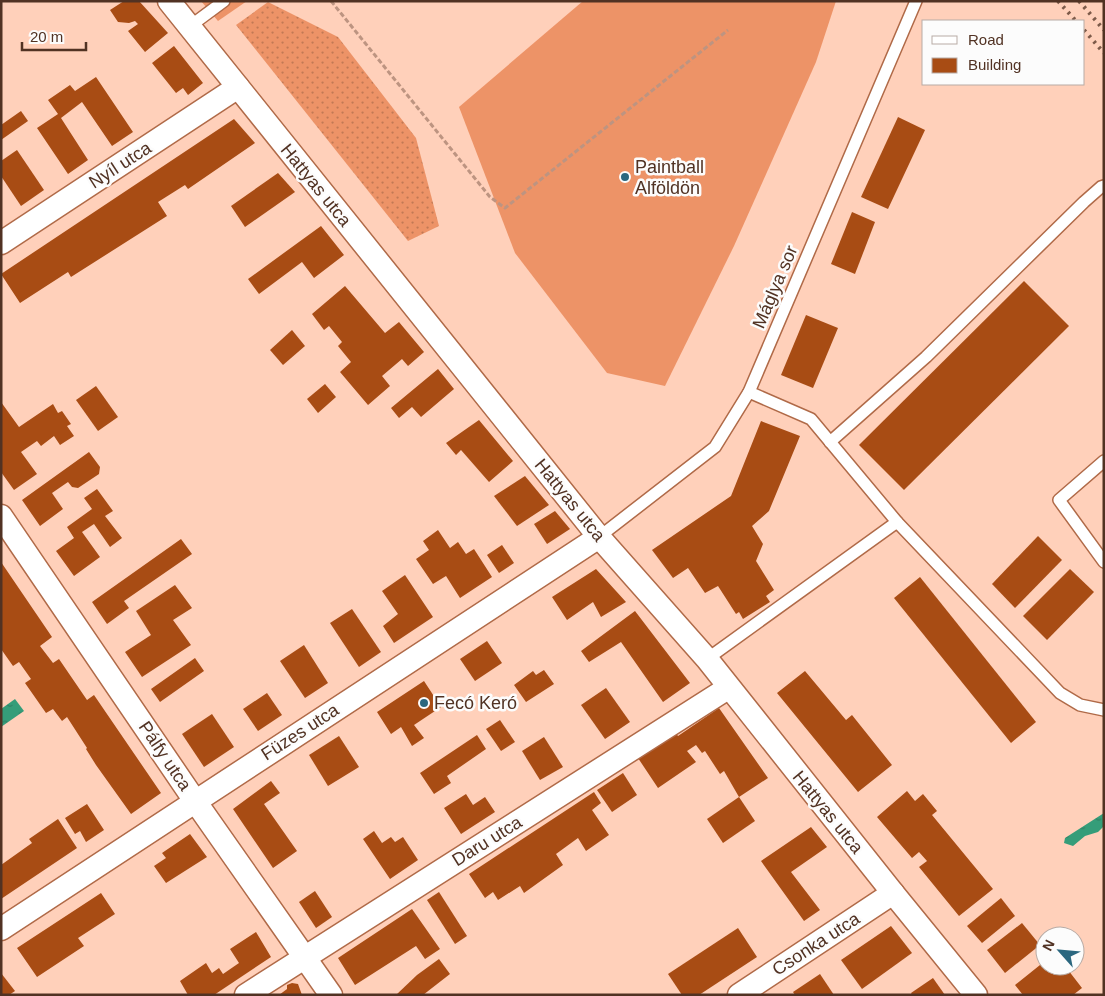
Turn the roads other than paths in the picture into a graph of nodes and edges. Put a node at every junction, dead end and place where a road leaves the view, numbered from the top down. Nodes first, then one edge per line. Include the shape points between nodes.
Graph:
1 (169, 1) edge
2 (224, 1) edge
3 (916, 1) edge
4 (189, 27) junction
5 (238, 87) junction
6 (1104, 186) edge
7 (1, 242) edge
8 (749, 392) junction
9 (830, 442) junction
10 (1102, 466) edge
11 (1, 516) edge
12 (897, 522) junction
13 (599, 537) junction
14 (1104, 562) edge
15 (707, 659) junction
16 (728, 688) junction
17 (1104, 710) edge
18 (195, 801) junction
19 (893, 893) junction
20 (1, 929) edge
21 (305, 956) junction
22 (246, 995) edge
23 (331, 995) edge
24 (739, 995) edge
25 (976, 995) edge

1 - 4 street, Hattyas utca
2 - 4 lane
3 - 8 lane, Máglya sor
4 - 5 street, Hattyas utca
5 - 7 street, Nyíl utca
5 - 13 street, Hattyas utca
6 - 9 lane via 926,357
8 - 9 lane via 811,419
8 - 13 lane, Máglya sor via 715,447
9 - 12 lane
10 - 14 lane via 1059,500
11 - 18 street, Pálfy utca
12 - 15 lane
12 - 17 lane via 1060,693 1080,706
13 - 15 street, Hattyas utca
13 - 18 street, Füzes utca
15 - 16 street, Hattyas utca
16 - 19 street, Hattyas utca
16 - 21 street, Daru utca
18 - 20 street, Füzes utca
18 - 21 street, Pálfy utca
19 - 24 street, Csonka utca
19 - 25 street, Hattyas utca
21 - 22 street, Daru utca
21 - 23 street, Pálfy utca

